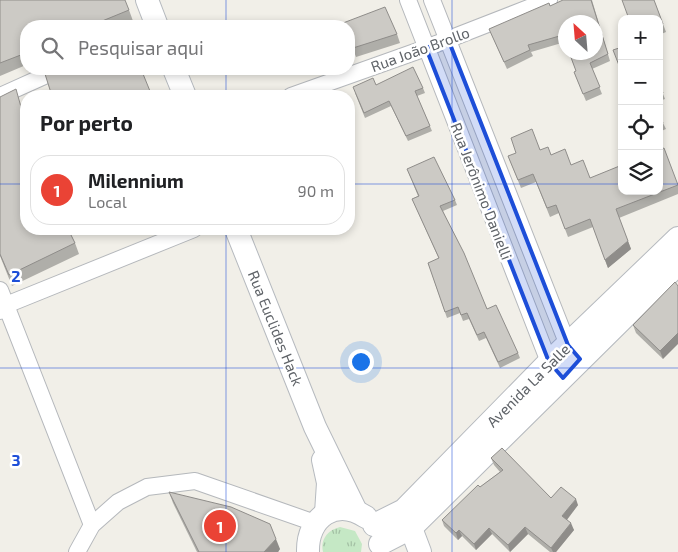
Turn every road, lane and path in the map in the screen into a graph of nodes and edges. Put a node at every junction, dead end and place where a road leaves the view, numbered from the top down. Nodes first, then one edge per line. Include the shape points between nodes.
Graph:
1 (146, 0) edge
2 (408, 0) edge
3 (432, 0) edge
4 (548, 0) edge
5 (154, 20) edge
6 (448, 39) junction
7 (426, 48) junction
8 (355, 73) edge
9 (47, 75) edge
10 (176, 75) edge
11 (350, 75) edge
12 (183, 90) edge
13 (308, 90) edge
14 (0, 96) edge
15 (482, 127) junction
16 (461, 136) junction
17 (520, 224) junction
18 (499, 233) junction
19 (178, 235) edge
20 (238, 235) edge
21 (676, 251) edge
22 (2, 302) edge
23 (574, 352) junction
24 (556, 370) junction
25 (315, 427) junction
26 (356, 511) junction
27 (321, 518) junction
28 (407, 519) junction
29 (92, 525) junction
30 (378, 542) edge
31 (77, 552) edge
32 (308, 552) edge
33 (407, 552) edge
34 (420, 552) edge

1 - 5 main road
2 - 7 street, Rua Jerônimo Danielli
3 - 6 street, Rua Jerônimo Danielli
4 - 6 street, Rua João Brollo
6 - 7 street, Rua João Brollo
6 - 15 street, Rua Jerônimo Danielli
7 - 8 street, Rua João Brollo
7 - 16 street, Rua Jerônimo Danielli
9 - 14 street
10 - 12 main road
11 - 13 street, Rua João Brollo
15 - 16 street
15 - 17 street, Rua Jerônimo Danielli
16 - 18 street, Rua Jerônimo Danielli
17 - 18 street
17 - 23 street, Rua Jerônimo Danielli
18 - 24 street, Rua Jerônimo Danielli
19 - 22 street
20 - 25 main road, Rua Euclides Hack
21 - 23 main road, Avenida La Salle
22 - 29 street
23 - 24 main road, Avenida La Salle
24 - 28 main road, Avenida La Salle
25 - 26 main road, Rua Euclides Hack
25 - 27 main road, Rua Euclides Hack via 328,483
26 - 27 main road via 341,509
26 - 30 main road via 366,517
27 - 29 street via 300,516 195,481 147,487 118,502
27 - 32 main road, Rua Euclides Hack via 308,539
28 - 30 main road, Avenida La Salle
28 - 34 main road
29 - 31 street
30 - 33 main road

